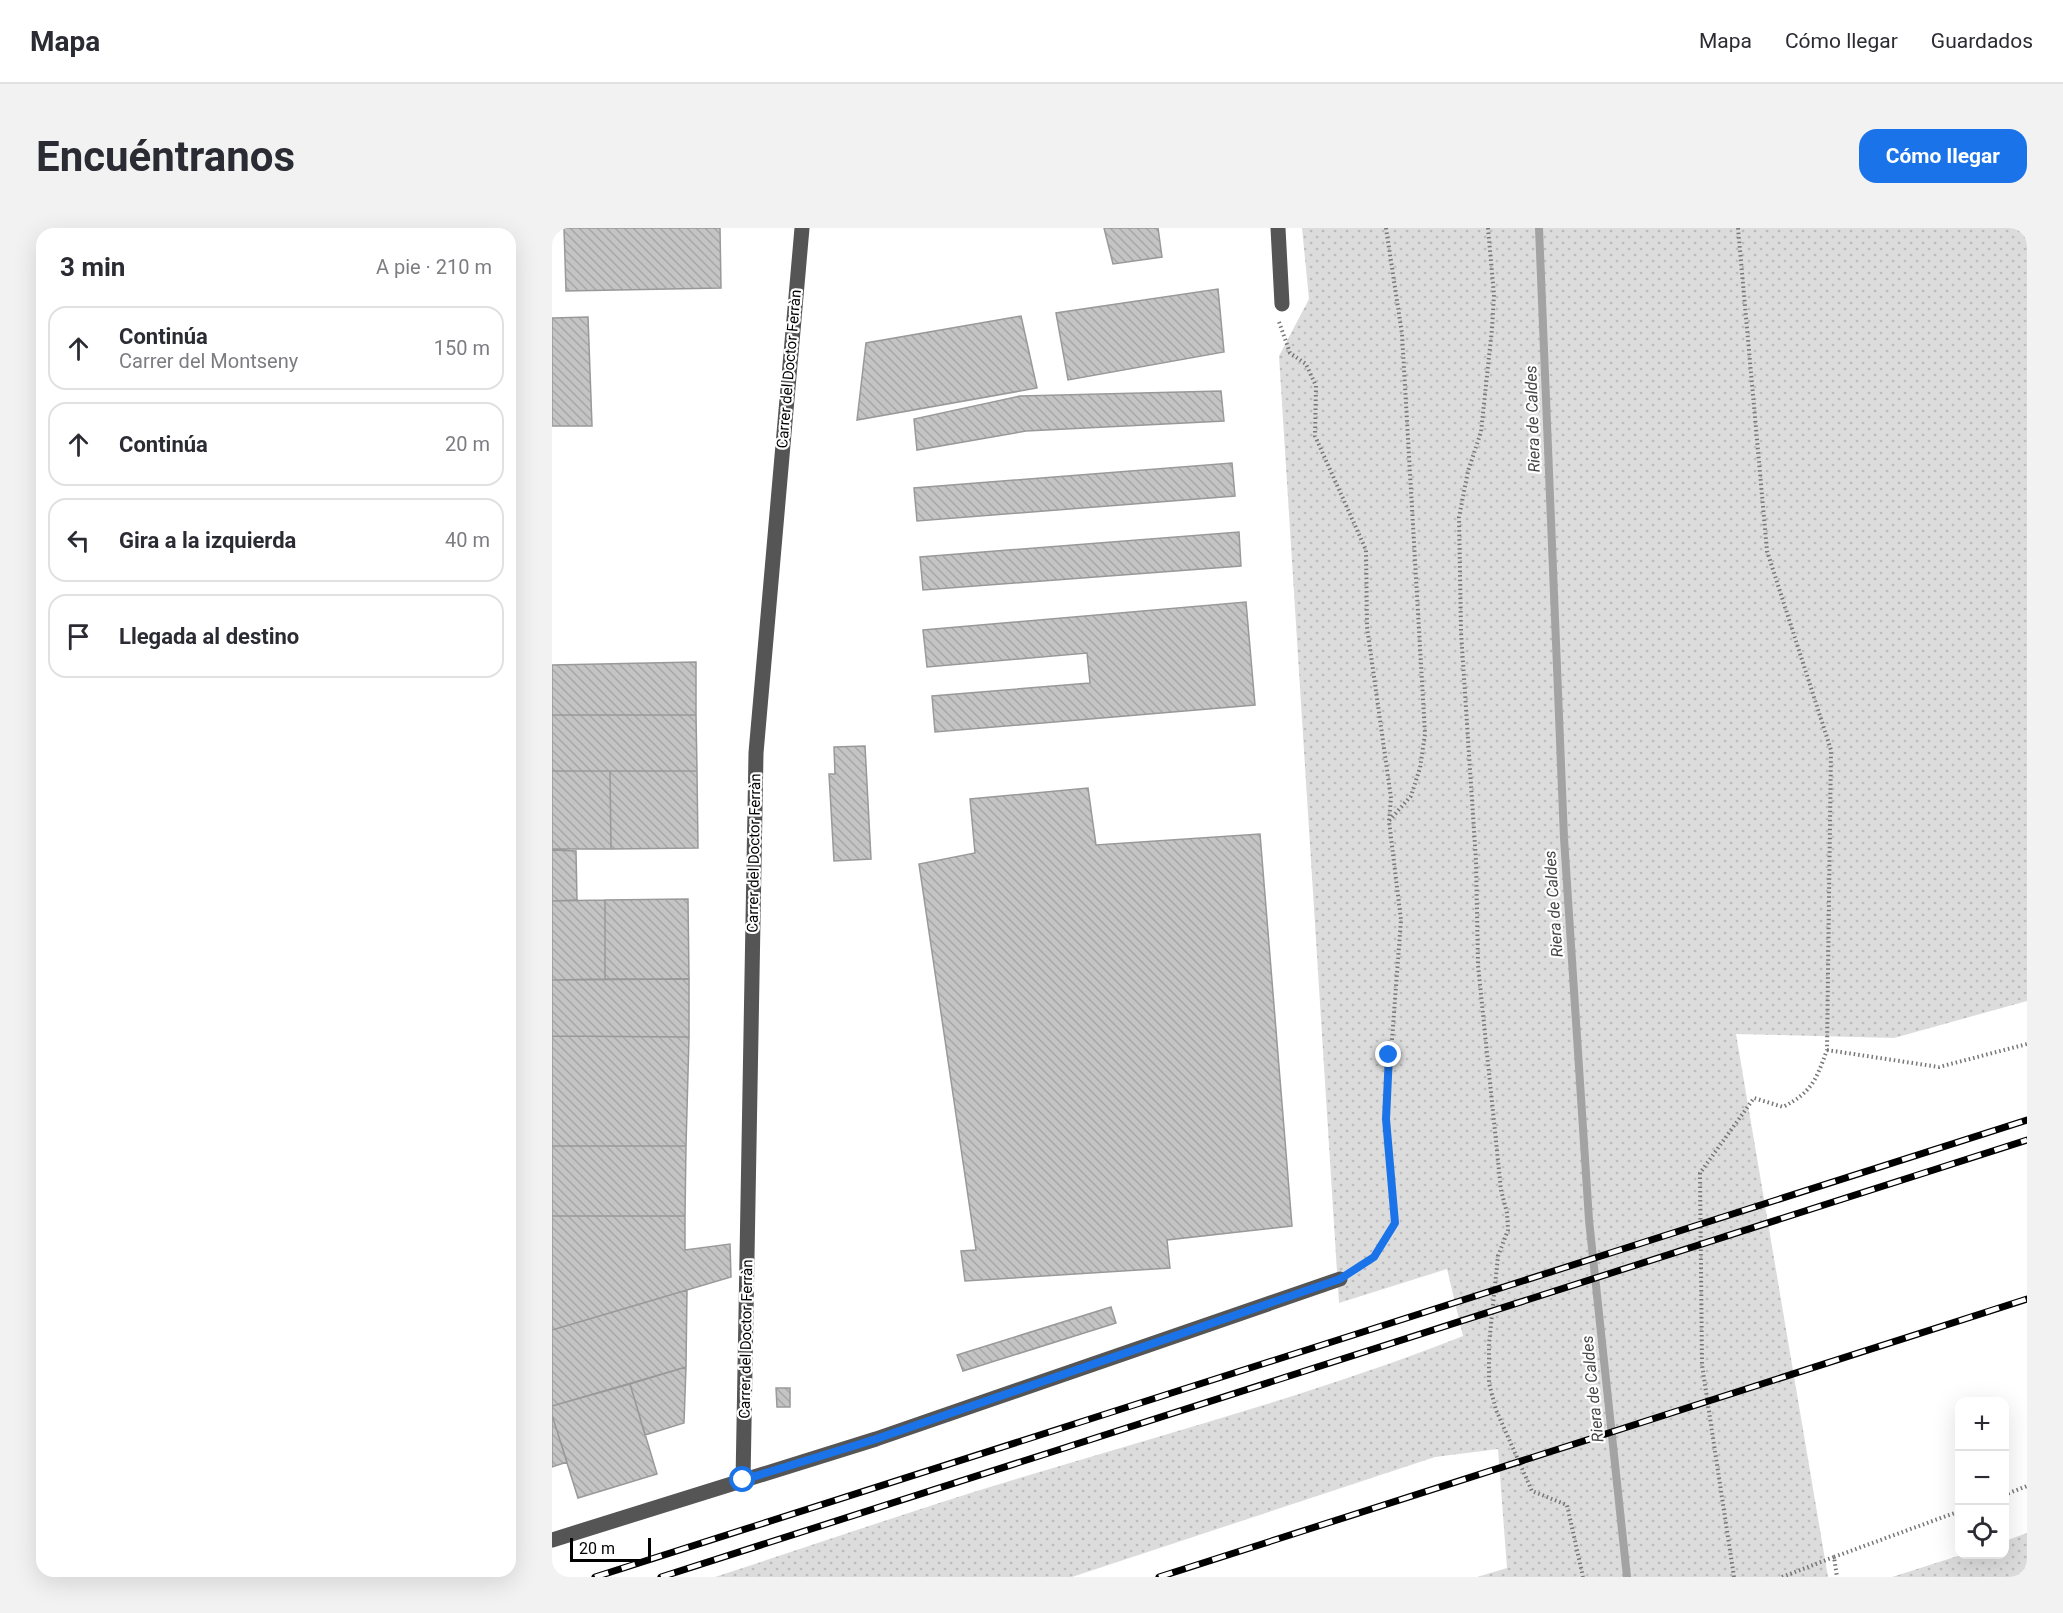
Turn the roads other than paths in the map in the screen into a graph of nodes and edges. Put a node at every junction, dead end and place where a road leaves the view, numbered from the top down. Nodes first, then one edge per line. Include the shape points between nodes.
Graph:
1 (802, 228) edge
2 (1278, 228) edge
3 (1282, 304) road end
4 (1340, 1279) road end
5 (743, 1480) junction
6 (552, 1540) edge

1 - 5 street, Carrer del Doctor Ferràn via 756,753
2 - 3 street
4 - 5 street via 876,1439
5 - 6 street

